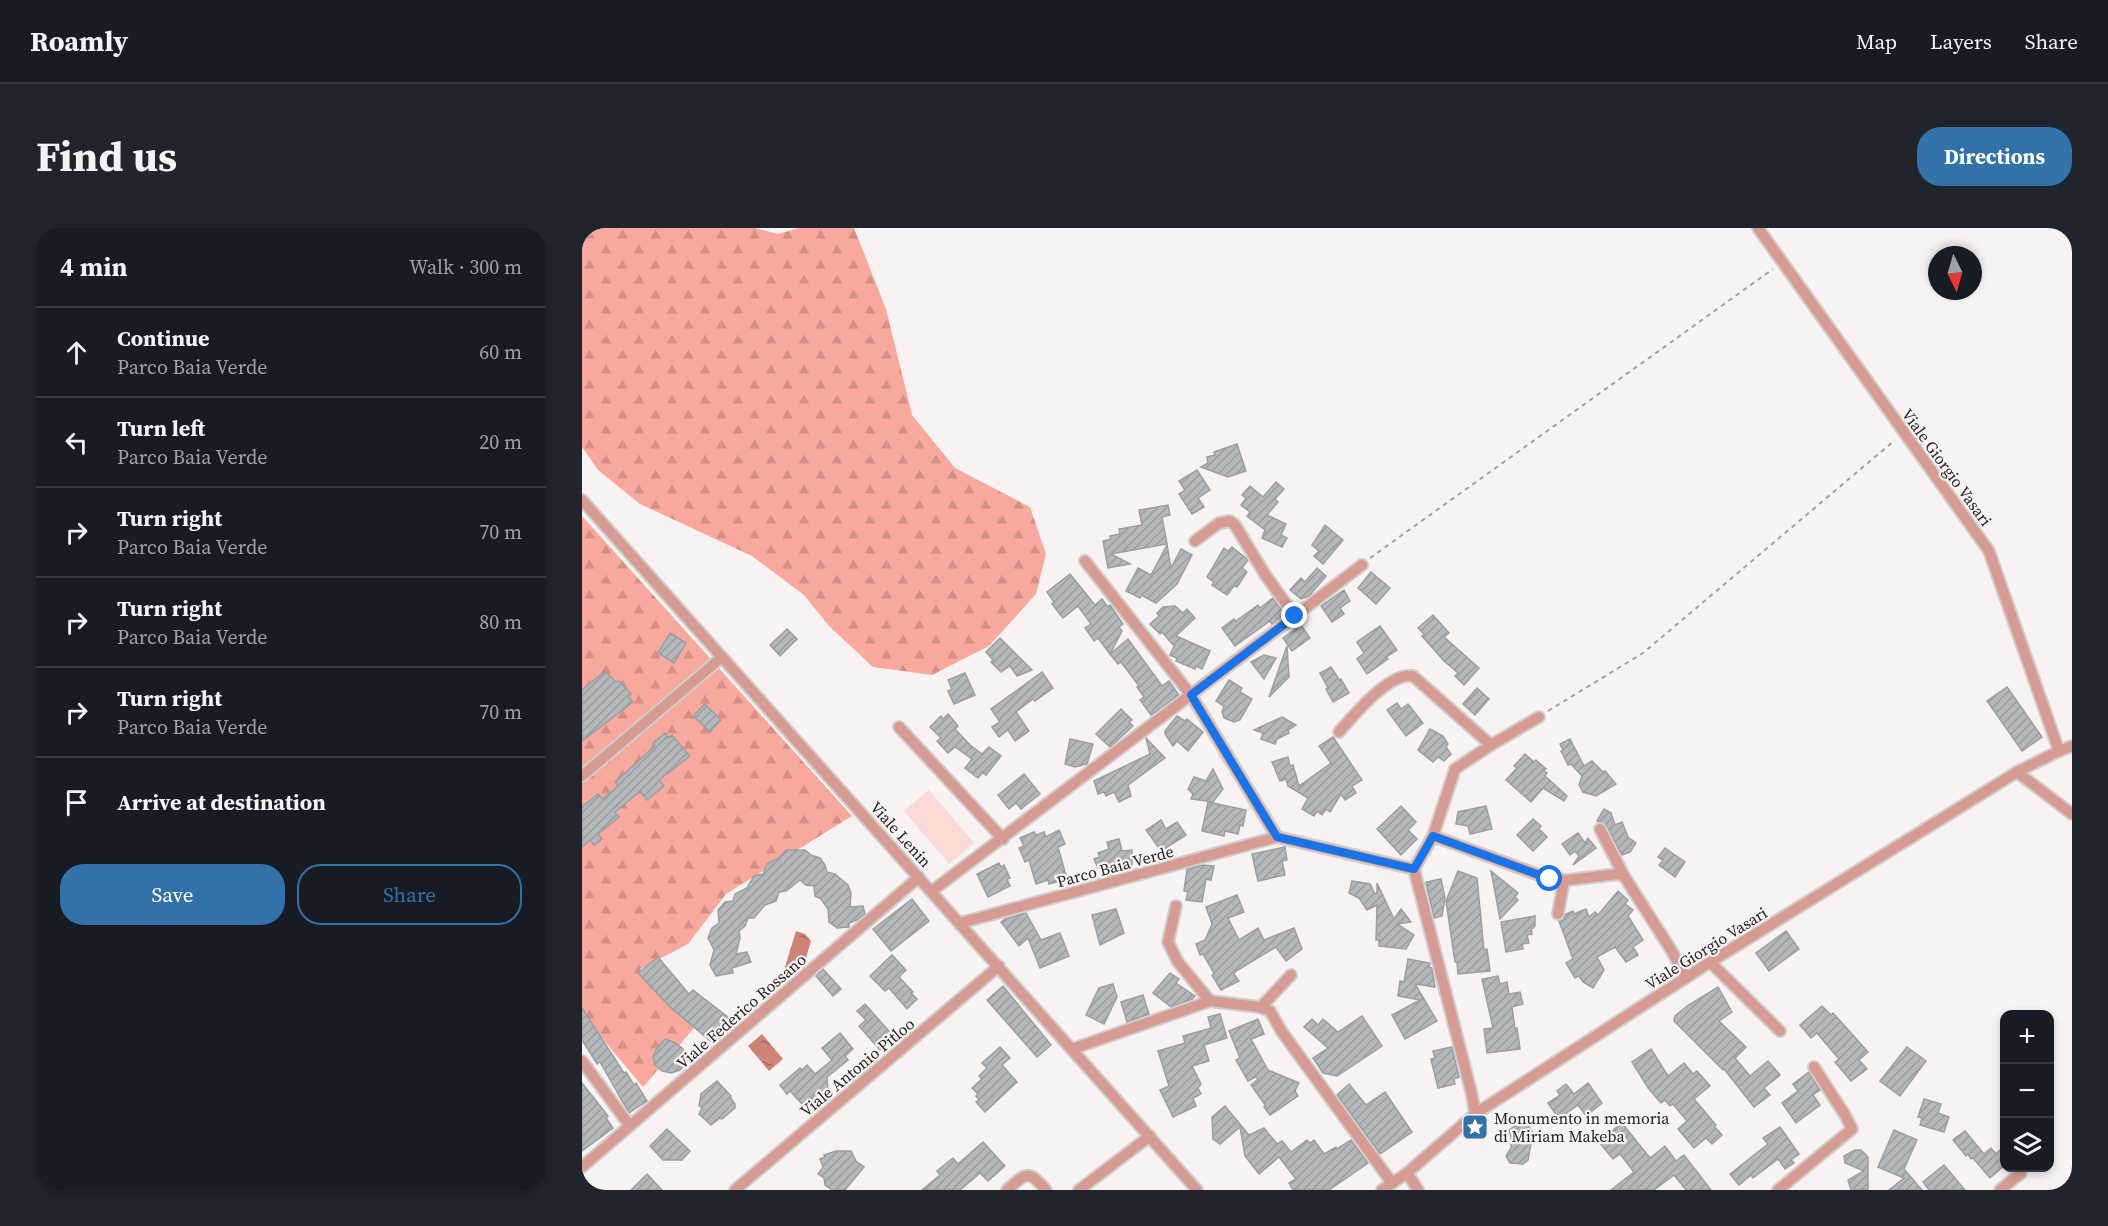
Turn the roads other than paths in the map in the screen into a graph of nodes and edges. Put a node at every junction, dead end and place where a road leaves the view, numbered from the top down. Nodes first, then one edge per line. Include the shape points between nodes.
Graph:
1 (1758, 228) edge
2 (582, 500) edge
3 (1195, 541) dead end
4 (1085, 561) dead end
5 (1362, 565) road end
6 (1295, 616) junction
7 (723, 657) junction
8 (1191, 695) junction
9 (1539, 717) road end
10 (899, 727) dead end
11 (1339, 732) dead end
12 (1491, 745) junction
13 (2072, 746) edge
14 (2059, 750) junction
15 (2017, 772) junction
16 (582, 776) edge
17 (2072, 814) edge
18 (1600, 829) dead end
19 (1433, 836) junction
20 (1277, 837) junction
21 (1004, 839) junction
22 (1414, 869) junction
23 (1624, 876) junction
24 (919, 877) junction
25 (1564, 880) junction
26 (932, 891) junction
27 (1176, 906) dead end
28 (1558, 915) dead end
29 (960, 923) junction
30 (1710, 962) junction
31 (999, 966) junction
32 (1291, 975) dead end
33 (1686, 978) junction
34 (1210, 1001) junction
35 (1261, 1007) junction
36 (1780, 1031) dead end
37 (1072, 1049) junction
38 (582, 1061) edge
39 (1814, 1067) dead end
40 (1475, 1114) junction
41 (630, 1126) junction
42 (1150, 1136) junction
43 (582, 1167) edge
44 (1407, 1173) junction
45 (2021, 1173) dead end
46 (1392, 1183) junction
47 (739, 1189) edge
48 (1007, 1190) edge
49 (1046, 1190) edge
50 (1079, 1190) edge
51 (1197, 1190) edge
52 (1382, 1190) edge
53 (1418, 1190) edge
54 (1778, 1190) edge
55 (2000, 1190) edge

1 - 14 street, Viale Giorgio Vasari via 1989,550
2 - 7 street, Viale Lenin
3 - 6 street via 1216,525 1230,521
4 - 8 street
5 - 6 street
6 - 8 street
7 - 16 street
7 - 24 street, Viale Lenin
8 - 20 street
8 - 21 street
9 - 12 street
10 - 21 street
11 - 12 street via 1364,704 1406,674
12 - 19 street via 1455,769
13 - 14 street, Viale Giorgio Vasari
14 - 15 street, Viale Giorgio Vasari
15 - 17 street
15 - 30 street, Viale Giorgio Vasari
18 - 23 street
19 - 22 street
19 - 25 street via 1550,879
20 - 22 street, Parco Baia Verde
20 - 29 street, Parco Baia Verde
21 - 26 street
22 - 40 street
23 - 25 street
23 - 33 street
24 - 26 street, Viale Lenin
24 - 41 street, Viale Federico Rossano
25 - 28 street
26 - 29 street, Viale Lenin
27 - 34 street via 1168,942 1178,962
29 - 31 street, Viale Lenin
30 - 33 street, Viale Giorgio Vasari
30 - 36 street
31 - 37 street, Viale Lenin
31 - 47 street, Viale Antonio Pitloo
32 - 35 street
33 - 40 street, Viale Giorgio Vasari
34 - 35 street
34 - 37 street
35 - 46 street via 1270,1011
37 - 42 street, Viale Lenin
38 - 41 street
39 - 54 street via 1852,1129
40 - 44 street, Viale Giorgio Vasari
41 - 43 street, Viale Federico Rossano
42 - 50 street
42 - 51 street, Viale Lenin
44 - 46 street, Viale Giorgio Vasari
44 - 53 street
45 - 55 street
46 - 52 street, Viale Giorgio Vasari
48 - 49 street via 1029,1174

